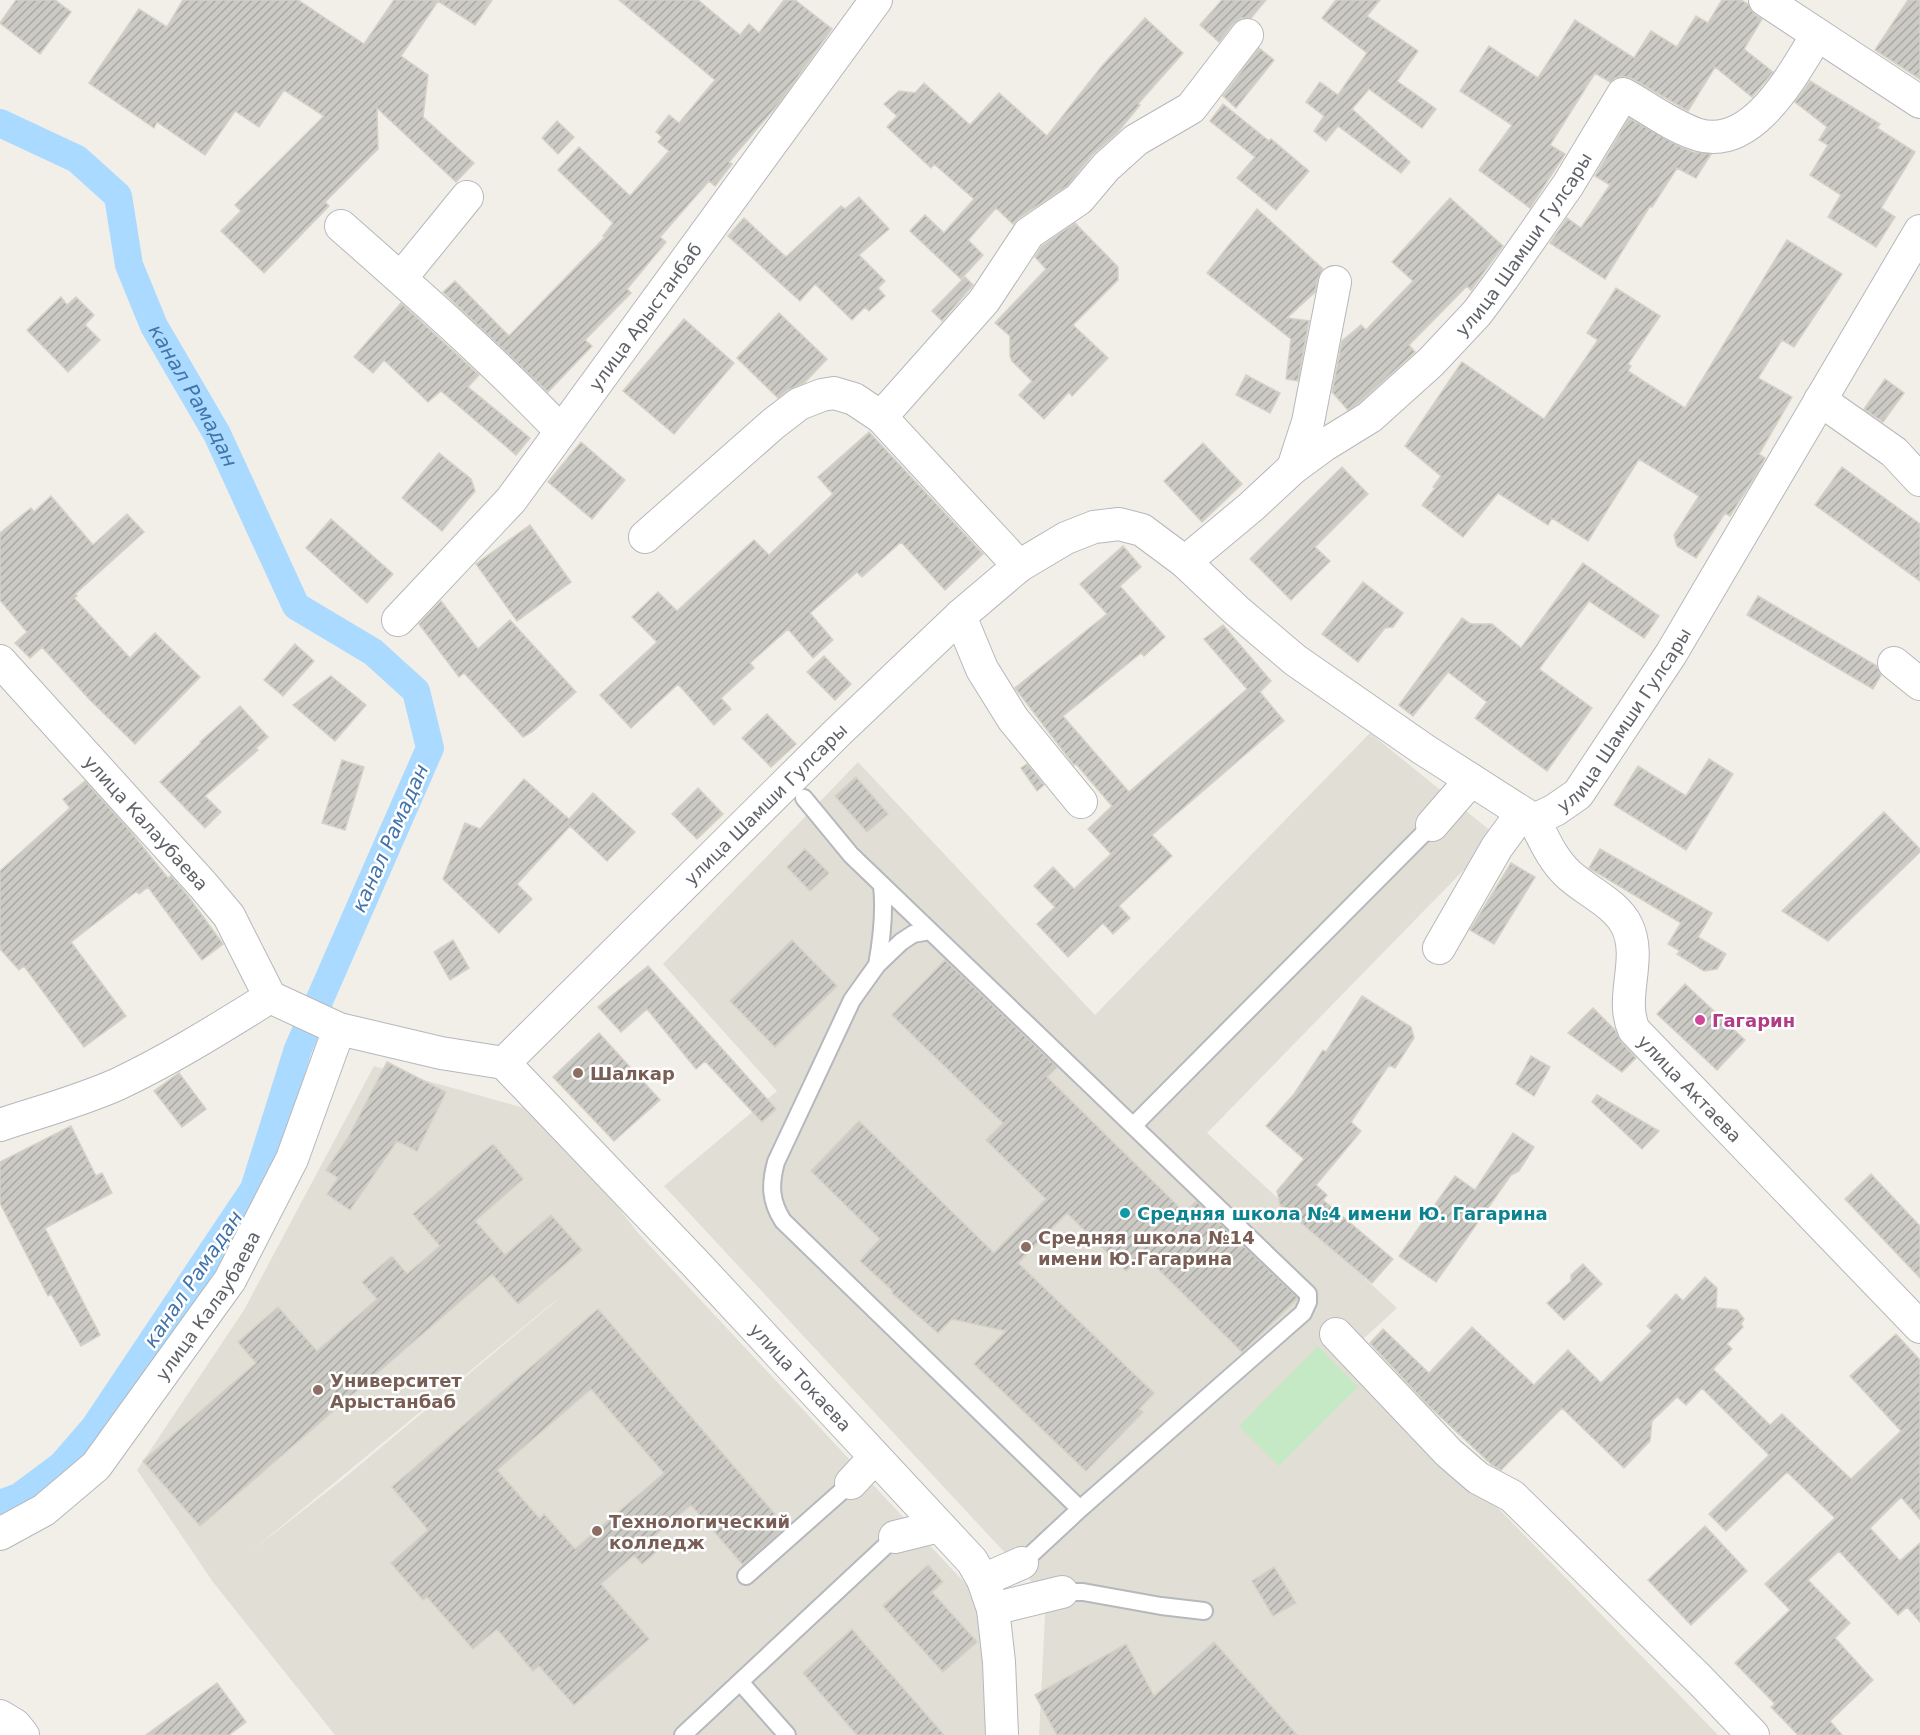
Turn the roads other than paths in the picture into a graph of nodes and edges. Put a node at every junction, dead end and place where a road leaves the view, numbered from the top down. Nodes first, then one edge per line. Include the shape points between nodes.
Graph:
1 (876, 0) edge
2 (1765, 0) edge
3 (1246, 35) dead end
4 (1817, 35) junction
5 (1920, 102) edge
6 (467, 197) dead end
7 (341, 226) dead end
8 (1920, 231) edge
9 (401, 278) junction
10 (1335, 282) dead end
11 (1820, 400) junction
12 (881, 417) junction
13 (561, 431) junction
14 (1293, 468) junction
15 (1920, 480) edge
16 (645, 537) dead end
17 (1185, 562) junction
18 (1019, 566) junction
19 (960, 616) junction
20 (398, 620) dead end
21 (0, 661) edge
22 (1894, 663) dead end
23 (1920, 684) edge
24 (1471, 780) junction
25 (797, 789) junction
26 (1081, 802) dead end
27 (1528, 817) junction
28 (1432, 825) joint
29 (882, 885) junction
30 (930, 931) junction
31 (1439, 948) dead end
32 (877, 965) junction
33 (279, 1001) junction
34 (337, 1029) junction
35 (504, 1063) junction
36 (0, 1125) edge
37 (1133, 1126) junction
38 (1920, 1327) edge
39 (1336, 1334) dead end
40 (875, 1457) junction
41 (851, 1483) joint
42 (1080, 1509) junction
43 (939, 1526) junction
44 (0, 1534) edge
45 (895, 1537) joint
46 (1022, 1563) joint
47 (746, 1576) dead end
48 (1062, 1592) joint
49 (988, 1594) junction
50 (1204, 1611) dead end
51 (741, 1683) junction
52 (0, 1716) edge
53 (23, 1735) edge
54 (683, 1735) edge
55 (787, 1735) edge
56 (1002, 1735) edge
57 (1753, 1735) edge

1 - 13 street, улица Арыстанбаб
2 - 4 street
3 - 12 street via 1191,108 1136,140 1079,199 1029,233 984,301
4 - 5 street
4 - 14 street, улица Шамши Гулсары via 1771,102 1749,126 1734,134 1715,138 1696,134 1623,94 1568,185 1477,313 1431,362 1370,417
6 - 9 street
7 - 9 street
8 - 11 street, улица Шамши Гулсары
9 - 13 street
10 - 14 street via 1308,422
11 - 15 street via 1894,452
11 - 27 street, улица Шамши Гулсары via 1671,654 1578,794 1555,810
12 - 16 street via 854,399 834,393 799,404
12 - 18 street
13 - 20 street, улица Арыстанбаб via 511,500
14 - 17 street, улица Шамши Гулсары
17 - 18 street, улица Шамши Гулсары via 1142,530 1119,524 1094,527 1066,538
17 - 24 street, улица Шамши Гулсары via 1295,660
18 - 19 street, улица Шамши Гулсары
19 - 25 street, улица Шамши Гулсары
19 - 26 street via 982,669 1013,718
21 - 33 street, улица Калаубаева via 229,916
22 - 23 street
24 - 27 street, улица Шамши Гулсары
24 - 28 street
25 - 29 lane via 851,855
25 - 35 street, улица Шамши Гулсары
27 - 31 street via 1497,847
27 - 38 street, улица Актаева via 1557,864 1626,924 1634,944 1629,1018 1634,1030
28 - 37 lane
29 - 30 lane
29 - 32 lane via 885,908
30 - 32 lane via 913,934
30 - 37 lane
32 - 42 lane via 852,1000 776,1162 771,1180 773,1201 783,1221
33 - 34 street
33 - 36 street via 116,1084
34 - 35 street
34 - 44 street, улица Калаубаева via 292,1159 230,1280 96,1466 44,1510
35 - 40 street, улица Токаева
37 - 42 lane via 1308,1294 1308,1302 1303,1313
39 - 57 street via 1449,1453 1478,1478 1512,1496
40 - 41 street
40 - 43 street, улица Токаева
41 - 47 lane
42 - 46 lane
43 - 45 street
43 - 49 street, улица Токаева via 972,1561
45 - 51 lane
46 - 49 street
48 - 49 street
48 - 50 lane
49 - 56 street, улица Токаева via 999,1662
51 - 54 lane
51 - 55 lane
52 - 53 street

